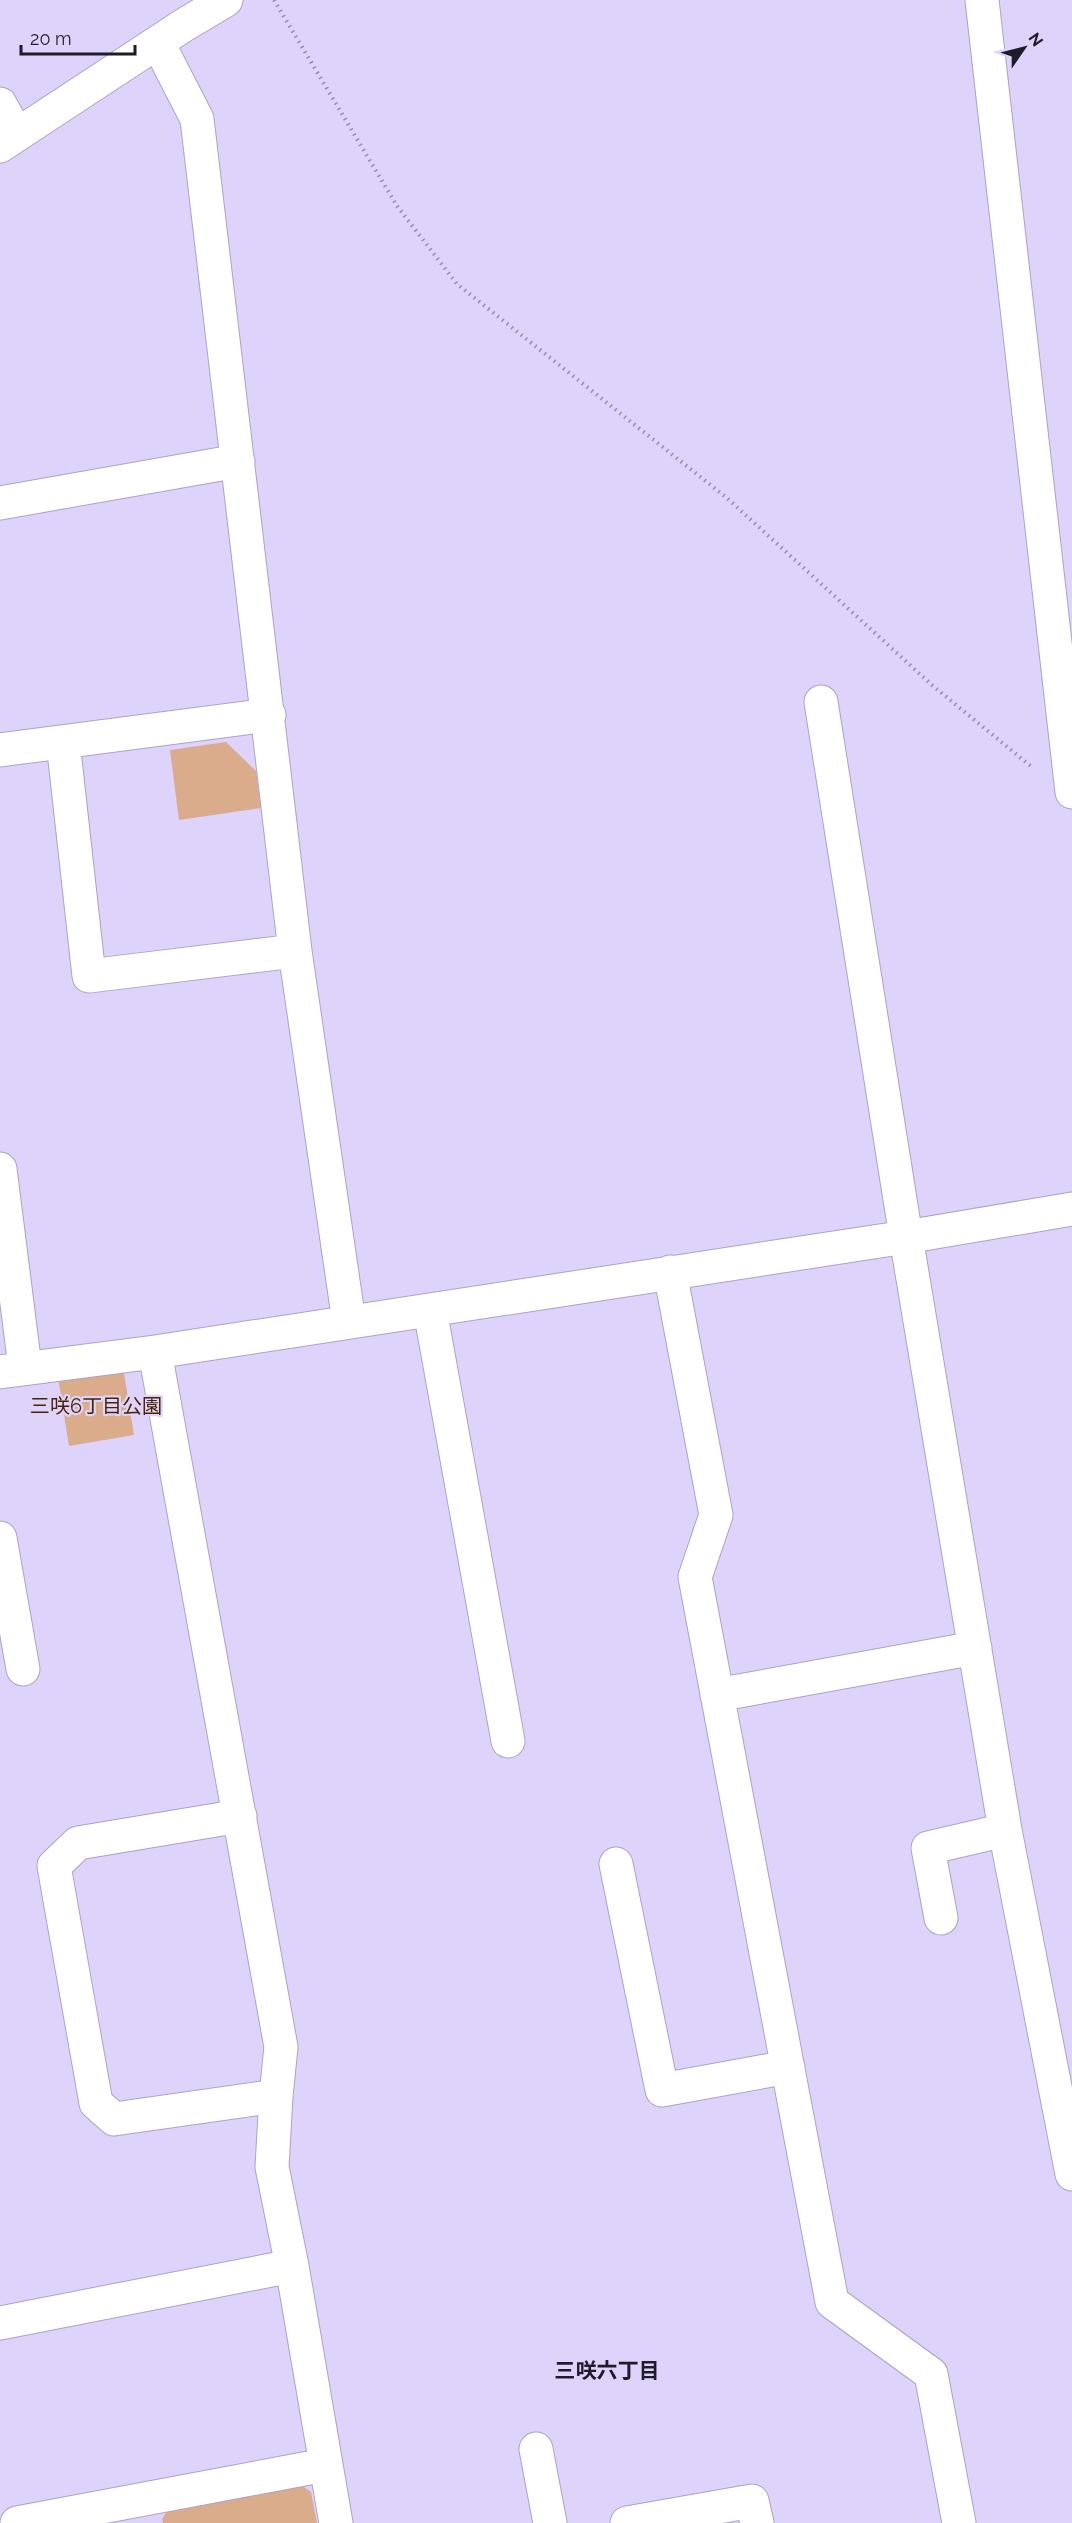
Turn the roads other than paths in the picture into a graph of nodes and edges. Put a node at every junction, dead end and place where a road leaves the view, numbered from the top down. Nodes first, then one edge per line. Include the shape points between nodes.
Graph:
1 (226, 0) edge
2 (982, 0) edge
3 (177, 12) edge
4 (158, 43) junction
5 (0, 104) edge
6 (8, 140) edge
7 (238, 461) junction
8 (0, 503) edge
9 (821, 702) dead end
10 (269, 715) junction
11 (63, 742) junction
12 (0, 750) edge
13 (1072, 792) edge
14 (296, 951) junction
15 (0, 1169) edge
16 (1072, 1209) edge
17 (906, 1237) junction
18 (670, 1272) junction
19 (430, 1310) junction
20 (349, 1322) junction
21 (155, 1352) junction
22 (13, 1370) edge
23 (0, 1538) edge
24 (975, 1647) junction
25 (23, 1669) dead end
26 (717, 1695) junction
27 (508, 1740) dead end
28 (240, 1816) junction
29 (1005, 1830) junction
30 (616, 1864) dead end
31 (941, 1918) dead end
32 (788, 2067) junction
33 (276, 2096) junction
34 (1072, 2174) edge
35 (292, 2266) junction
36 (0, 2323) edge
37 (536, 2450) dead end
38 (325, 2465) junction
39 (150, 2511) edge
40 (17, 2523) edge
41 (336, 2523) edge
42 (550, 2523) edge
43 (627, 2523) edge
44 (756, 2523) edge
45 (960, 2523) edge

1 - 3 street
2 - 13 street
3 - 4 street
4 - 6 street
4 - 7 street via 197,119
5 - 6 street
7 - 8 street
7 - 10 street
9 - 17 street
10 - 11 street
10 - 14 street
11 - 12 street
11 - 14 street via 89,976
14 - 20 street
15 - 22 street
16 - 17 street
17 - 18 street
17 - 24 street
18 - 19 street
18 - 26 street via 716,1515 695,1577
19 - 20 street
19 - 27 street
20 - 21 street
21 - 22 street
21 - 28 street
23 - 25 street
24 - 26 street
24 - 29 street
26 - 32 street
28 - 33 street via 281,2047
28 - 33 street via 78,1843 54,1866 96,2103 114,2119
29 - 31 street via 928,1848
29 - 34 street
30 - 32 street via 663,2091
32 - 45 street via 832,2302 931,2374
33 - 35 street via 272,2167
35 - 36 street
35 - 38 street
37 - 42 street
38 - 39 street
38 - 41 street
39 - 40 street
43 - 44 street via 752,2500

